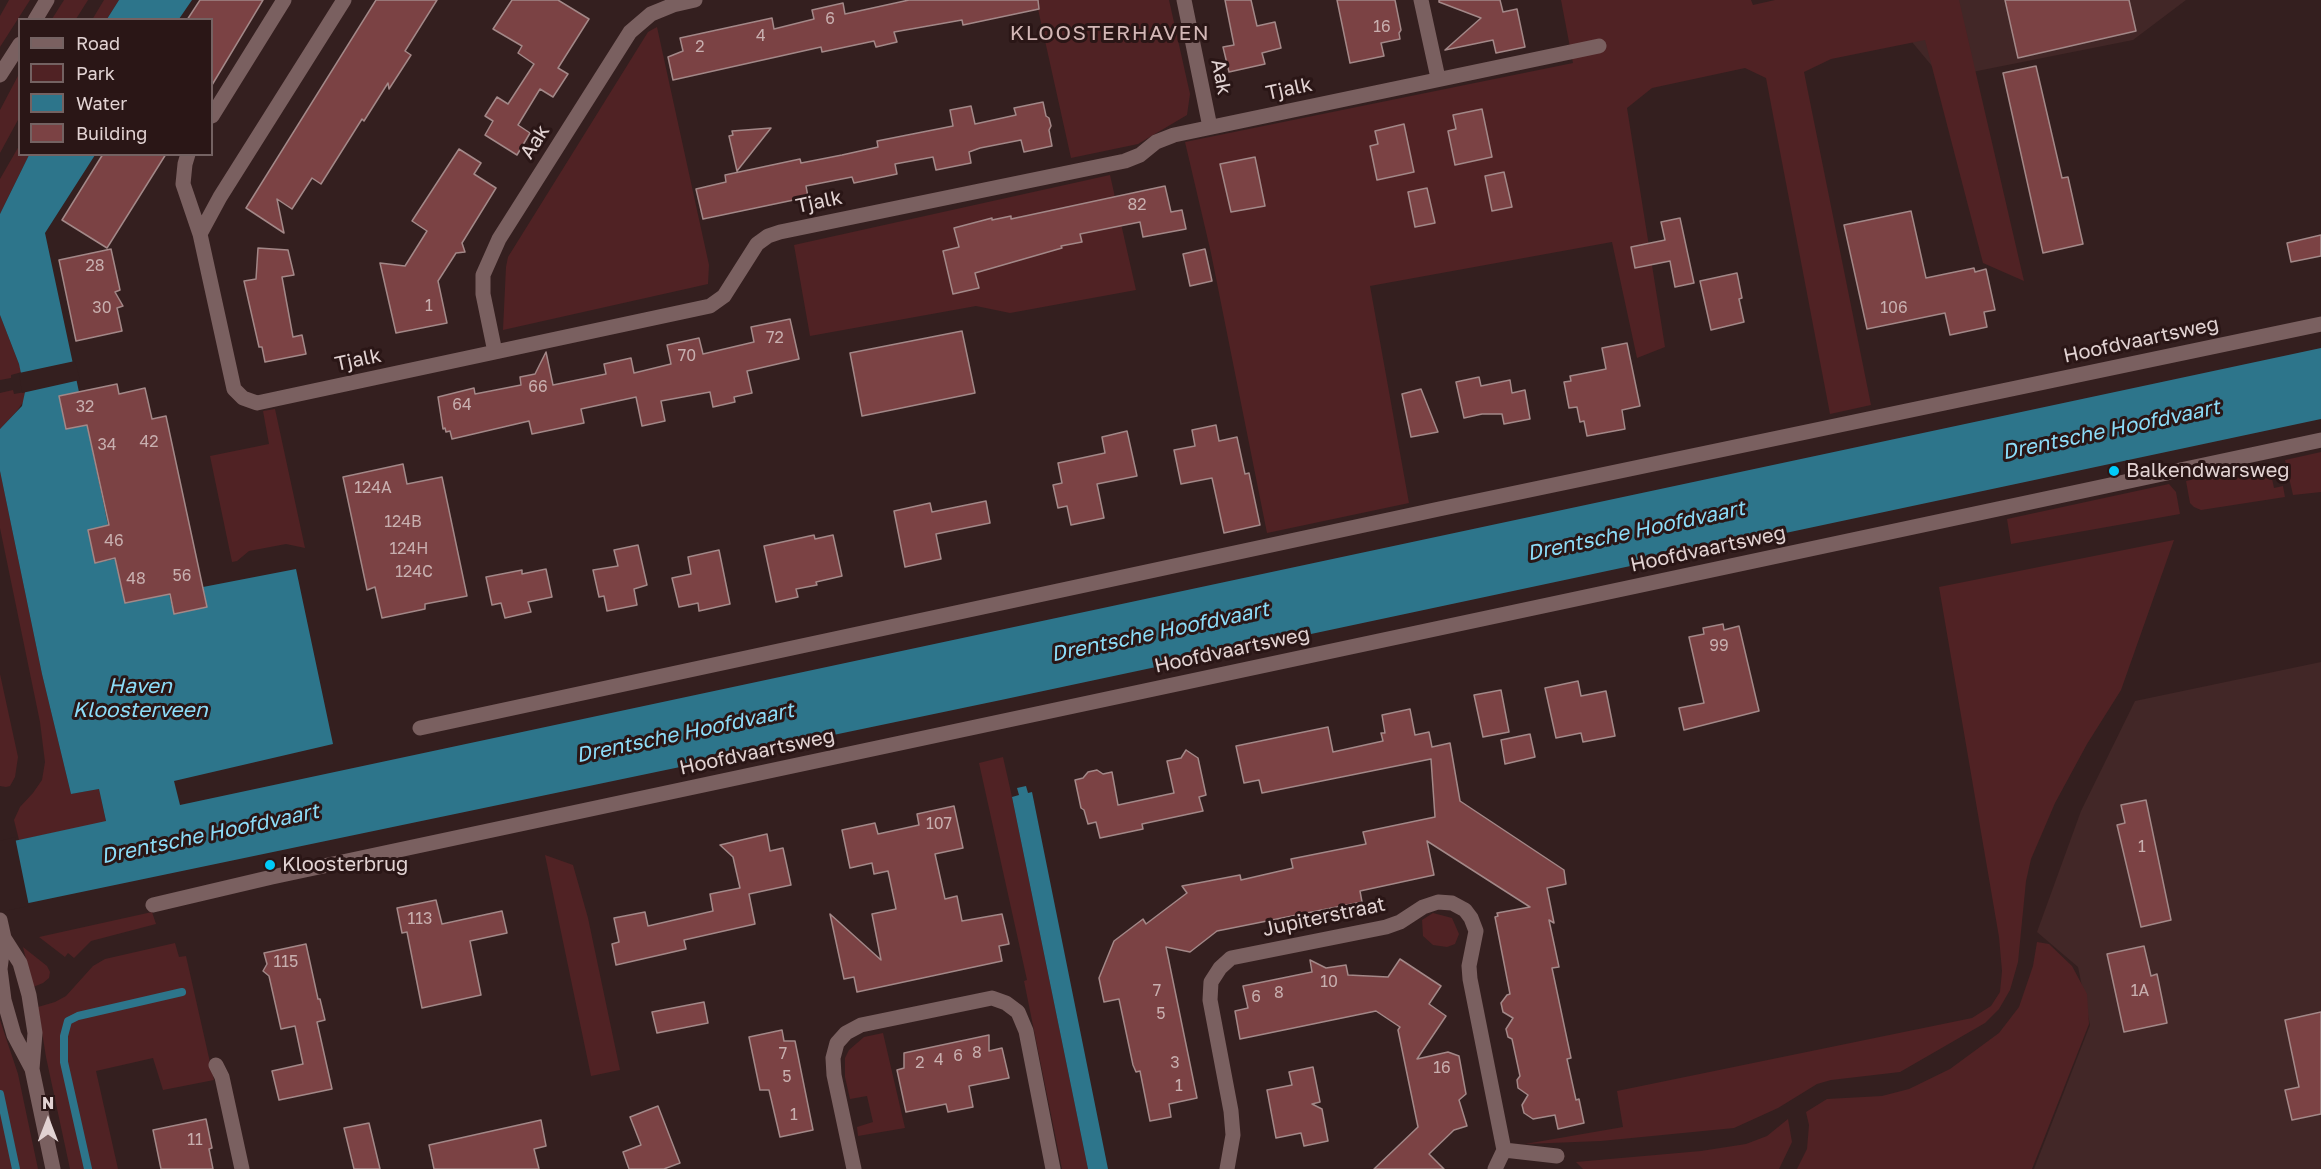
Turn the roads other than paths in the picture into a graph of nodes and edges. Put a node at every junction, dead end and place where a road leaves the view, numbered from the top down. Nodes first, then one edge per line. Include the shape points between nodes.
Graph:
1 (47, 0) edge
2 (284, 0) edge
3 (344, 0) edge
4 (695, 0) edge
5 (1184, 0) edge
6 (1421, 0) edge
7 (36, 18) edge
8 (1599, 46) dead end
9 (18, 47) edge
10 (0, 75) edge
11 (1438, 78) junction
12 (213, 114) edge
13 (1210, 127) junction
14 (187, 156) edge
15 (200, 234) junction
16 (2321, 324) edge
17 (495, 352) junction
18 (2321, 440) edge
19 (420, 728) dead end
20 (153, 905) dead end
21 (0, 920) edge
22 (4, 938) junction
23 (216, 1065) dead end
24 (32, 1069) junction
25 (1504, 1150) junction
26 (1557, 1156) dead end
27 (53, 1169) edge
28 (242, 1169) edge
29 (854, 1169) edge
30 (1053, 1169) edge
31 (1227, 1169) edge
32 (1495, 1169) edge

1 - 7 street
2 - 12 street
3 - 15 street
4 - 17 street, Aak via 651,14 630,32 499,238 483,275
5 - 13 street, Aak
6 - 11 street
8 - 11 street, Tjalk
9 - 10 street
11 - 13 street, Tjalk
13 - 17 street, Tjalk via 1156,142 1125,161 780,232 757,244 723,296 710,306
14 - 15 street, Tjalk via 183,184
15 - 17 street, Tjalk via 234,389 243,398 257,403 281,399
16 - 19 street, Hoofdvaartsweg
18 - 20 street, Hoofdvaartsweg
21 - 22 street
22 - 24 street via 0,969 4,1000 14,1035
22 - 24 street via 20,963 29,995 35,1033
23 - 28 street
24 - 27 street
25 - 26 street
25 - 31 street, Jupiterstraat via 1470,979 1476,931 1465,910 1452,903 1438,902 1386,927 1231,958 1220,968 1211,982 1210,1000 1231,1111 1233,1136
25 - 32 street
29 - 30 street via 834,1075 837,1043 861,1025 992,998 1018,1012 1026,1031

